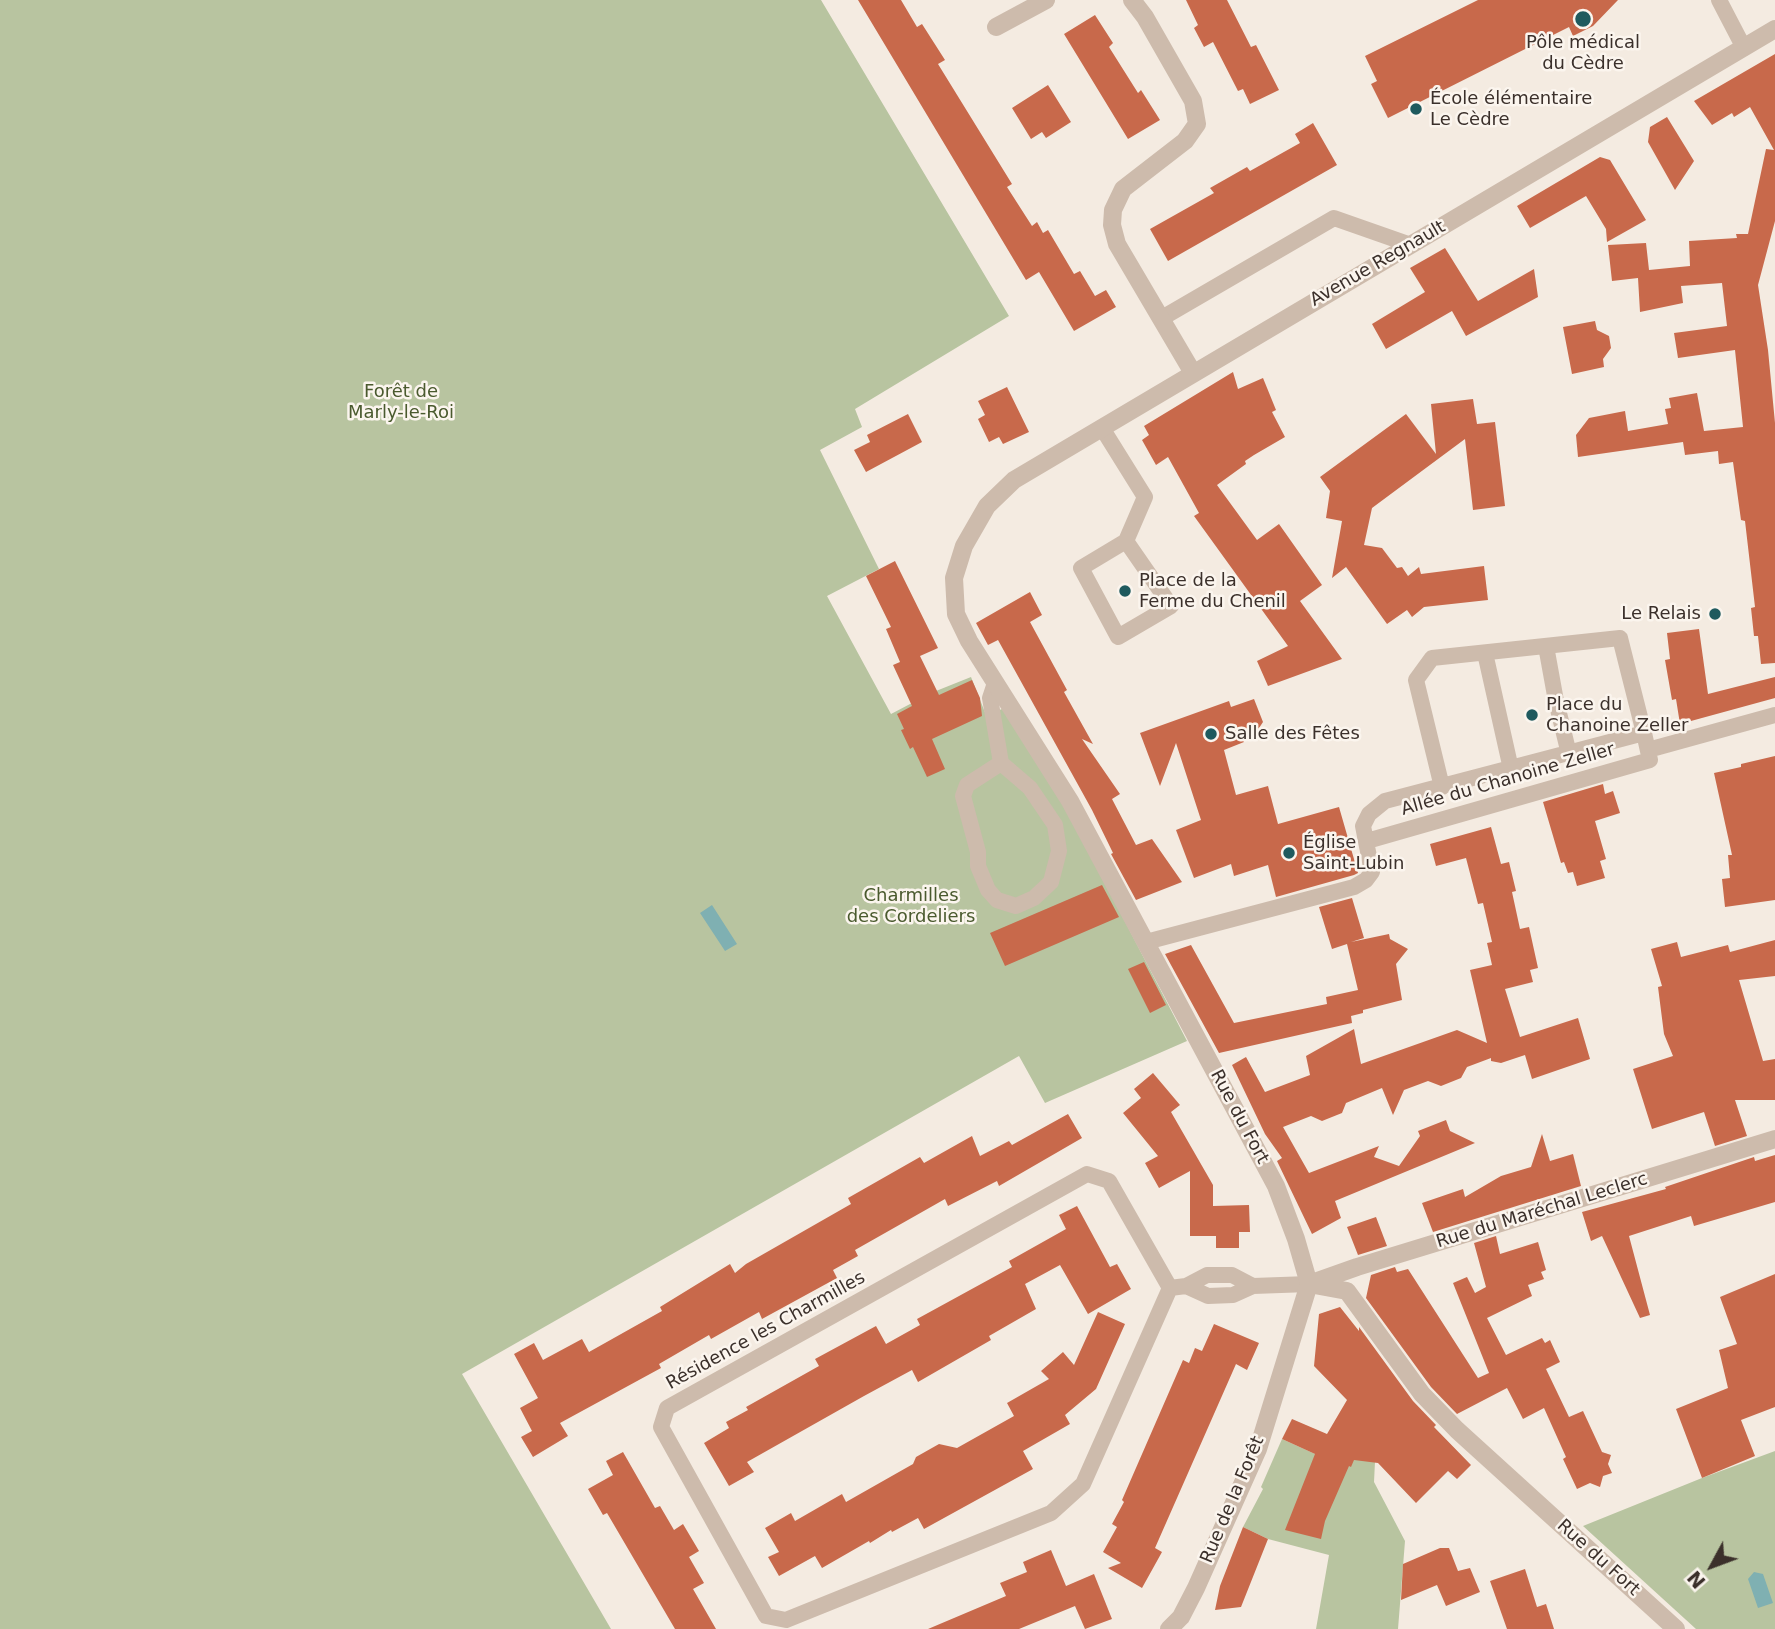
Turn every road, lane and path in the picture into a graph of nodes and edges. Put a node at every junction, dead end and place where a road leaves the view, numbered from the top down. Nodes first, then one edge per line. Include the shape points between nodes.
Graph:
1 (1046, 0) edge
2 (1132, 0) edge
3 (1719, 0) edge
4 (996, 27) dead end
5 (1775, 29) edge
6 (1744, 47) junction
7 (1411, 245) junction
8 (1162, 318) junction
9 (1194, 373) junction
10 (1102, 428) junction
11 (987, 506) joint
12 (1126, 541) junction
13 (1546, 646) junction
14 (1485, 653) junction
15 (995, 683) junction
16 (1775, 715) edge
17 (1646, 742) junction
18 (1569, 754) junction
19 (1001, 763) junction
20 (1511, 769) junction
21 (1442, 787) junction
22 (1367, 841) junction
23 (1146, 942) junction
24 (1775, 1139) edge
25 (1309, 1284) junction
26 (1178, 1287) junction
27 (1179, 1625) edge
28 (1676, 1629) edge

1 - 4 street
2 - 8 street via 1193,101 1198,124 1185,141 1123,189 1112,209 1117,244
3 - 6 lane
5 - 6 street, Avenue Regnault
6 - 7 street, Avenue Regnault
7 - 8 lane via 1334,218
7 - 9 street, Avenue Regnault
8 - 9 street
9 - 10 street, Avenue Regnault
10 - 11 street, Avenue Regnault via 1014,480
10 - 12 lane via 1145,497
11 - 15 street, Rue du Fort via 964,546 954,578 956,614
12 - 12 lane via 1171,606 1118,637 1082,568
13 - 14 lane
13 - 17 lane via 1620,638
13 - 18 lane
14 - 20 lane
14 - 21 lane via 1432,658 1416,680
15 - 19 lane via 990,698
15 - 23 street, Rue du Fort via 1070,801
16 - 17 lane
17 - 18 lane
17 - 22 lane, Allée du Chanoine Zeller via 1650,760
18 - 20 lane
19 - 19 lane via 1030,788 1055,825 1059,850 1051,882 1034,898 1016,905 997,900 988,890 963,796 967,785
20 - 21 lane
21 - 22 lane via 1385,801 1363,826
22 - 23 lane via 1372,872 1354,887
23 - 25 street, Rue du Fort via 1276,1186
24 - 25 street, Rue du Maréchal Leclerc
25 - 26 lane via 1253,1286 1233,1296 1208,1296
25 - 27 street, Rue de la Forêt via 1258,1448
25 - 28 street, Rue du Fort via 1347,1291 1422,1394 1457,1430
26 - 26 lane, Résidence les Charmilles via 1109,1181 1087,1174 667,1408 661,1427 766,1616 786,1620 1051,1513 1083,1485

